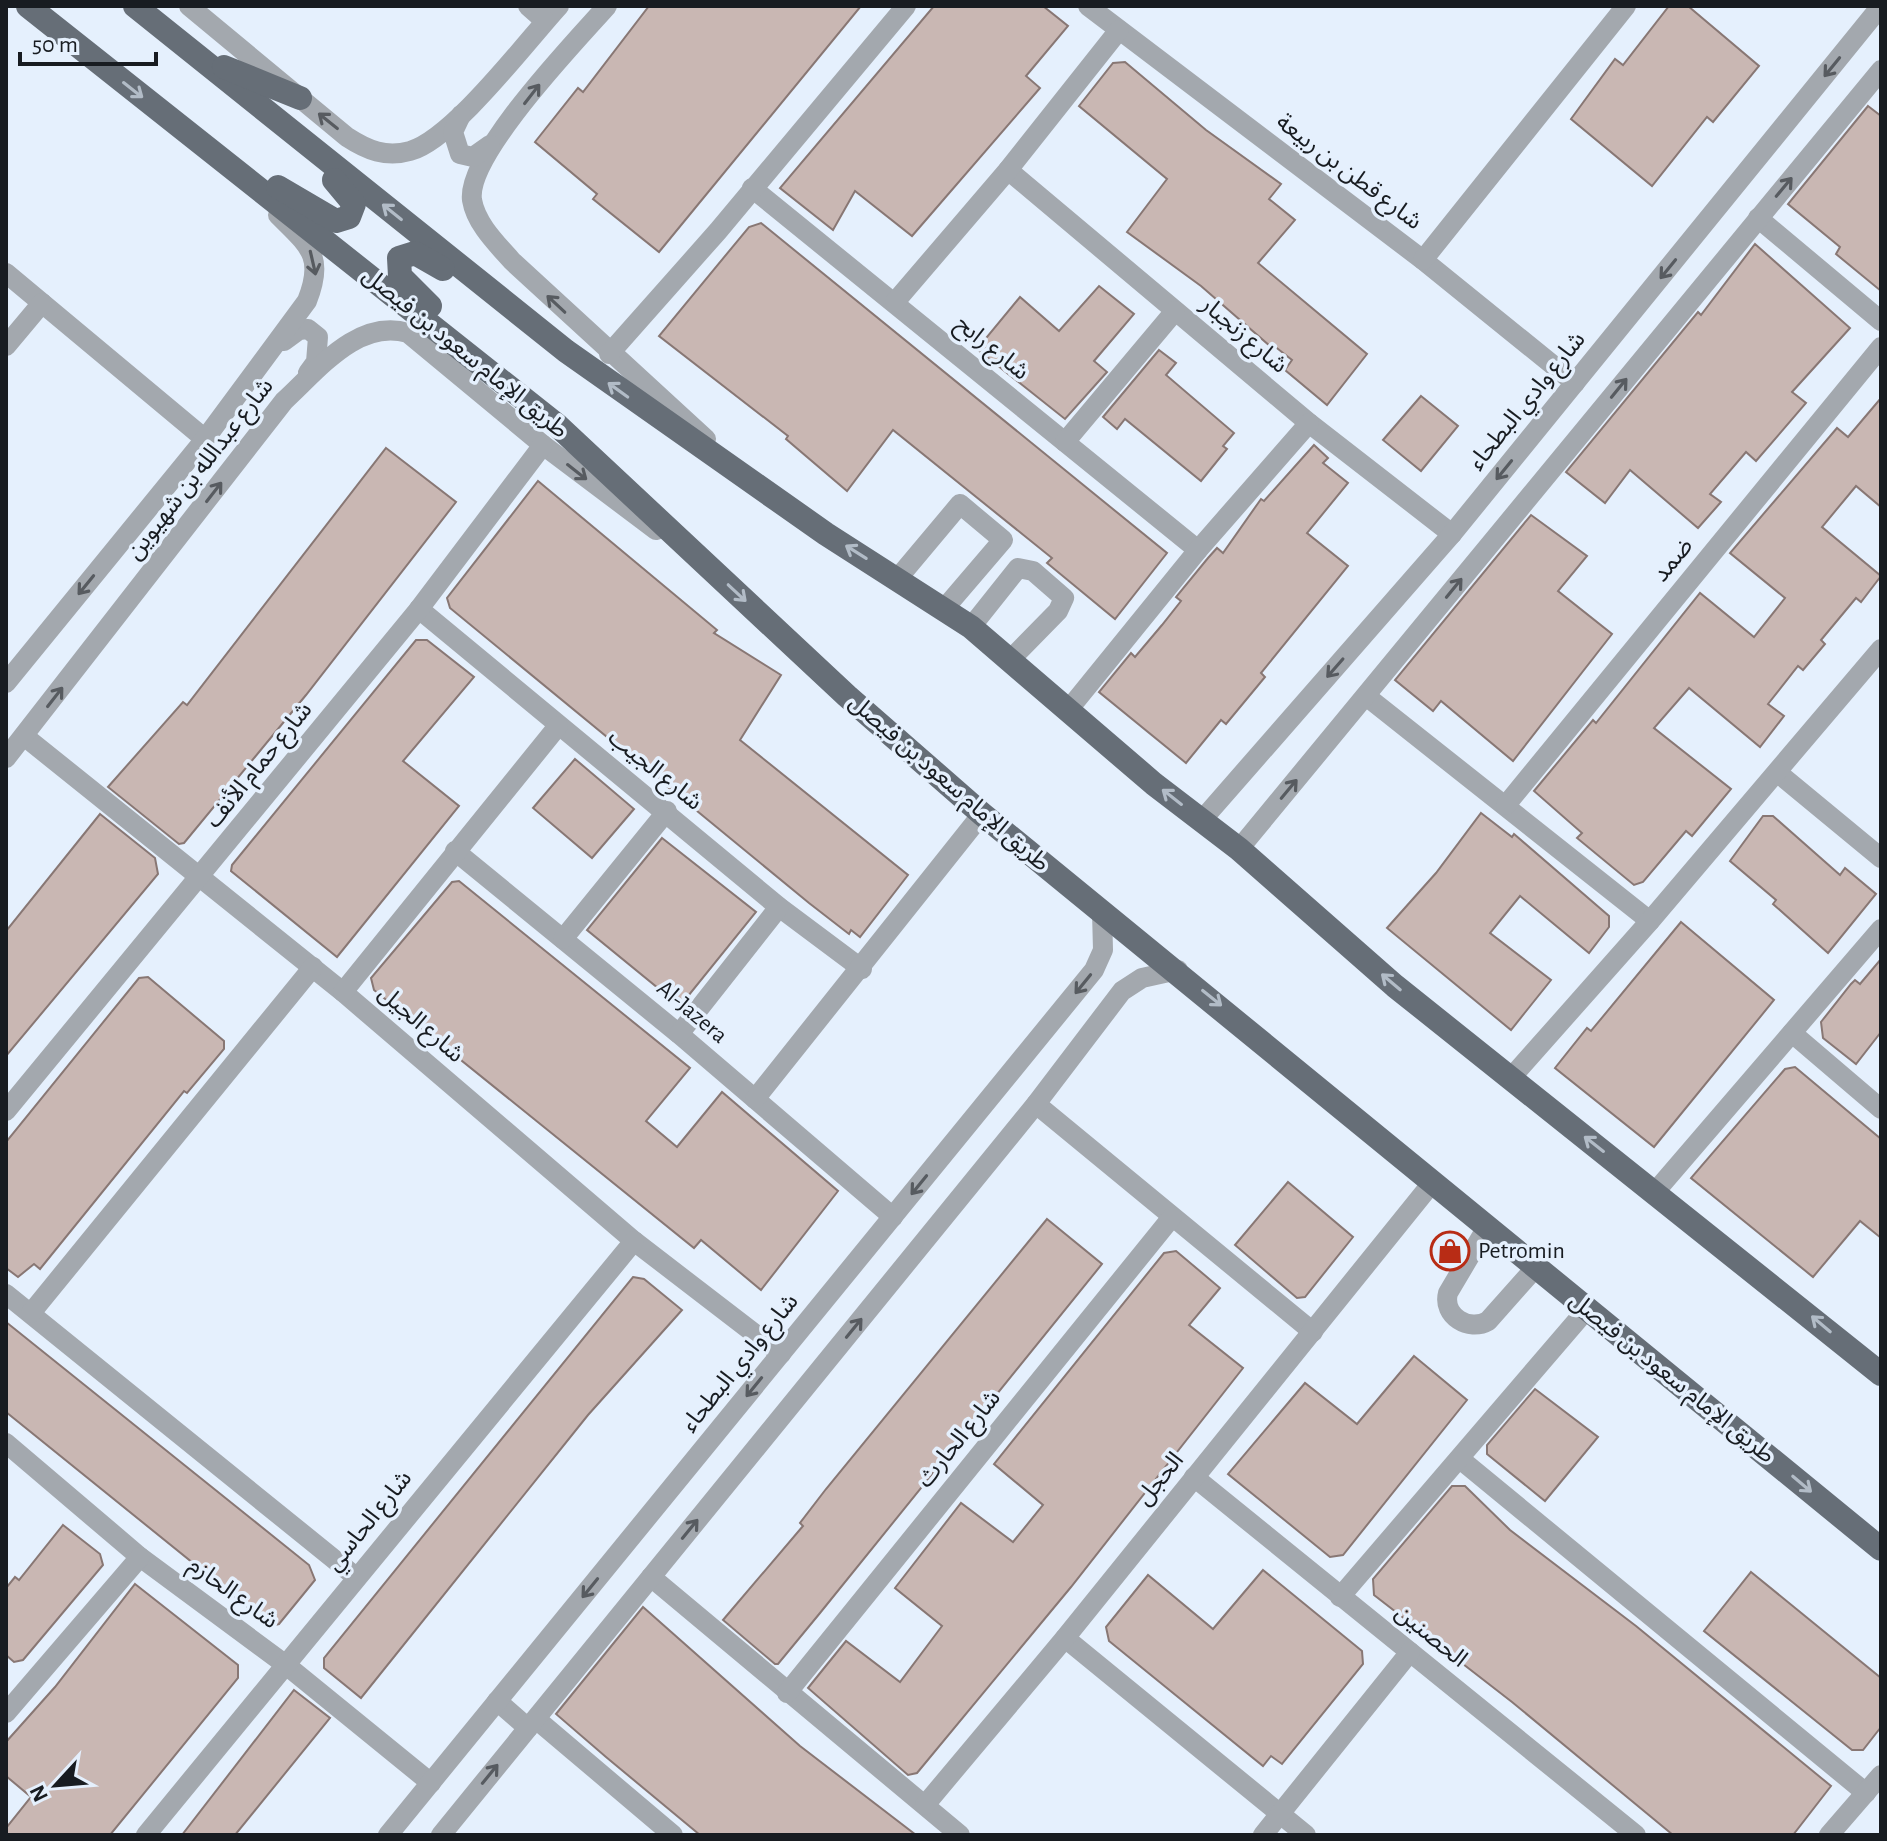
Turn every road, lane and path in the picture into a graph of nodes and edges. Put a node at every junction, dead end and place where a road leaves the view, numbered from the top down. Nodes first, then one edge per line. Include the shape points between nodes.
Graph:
1 (28, 6) edge
2 (135, 6) edge
3 (189, 6) edge
4 (528, 6) edge
5 (607, 6) edge
6 (906, 6) edge
7 (1626, 6) edge
8 (1881, 6) edge
9 (1093, 8) edge
10 (552, 14) edge
11 (1119, 30) junction
12 (182, 45) junction
13 (1878, 82) edge
14 (300, 98) junction
15 (263, 112) junction
16 (463, 112) junction
17 (164, 115) junction
18 (495, 142) junction
19 (226, 165) junction
20 (1008, 170) junction
21 (752, 188) junction
22 (1758, 218) junction
23 (1423, 260) junction
24 (6, 273) edge
25 (895, 302) junction
26 (42, 303) junction
27 (1175, 311) junction
28 (1881, 321) edge
29 (540, 331) junction
30 (6, 346) edge
31 (277, 347) junction
32 (1881, 347) edge
33 (609, 354) junction
34 (1575, 383) junction
35 (297, 389) junction
36 (520, 395) junction
37 (1309, 423) junction
38 (205, 439) junction
39 (1065, 442) junction
40 (543, 445) junction
41 (737, 470) junction
42 (1452, 534) junction
43 (1198, 550) junction
44 (709, 566) junction
45 (898, 578) junction
46 (419, 609) junction
47 (944, 609) junction
48 (971, 627) junction
49 (1881, 649) edge
50 (1010, 660) junction
51 (6, 683) edge
52 (1366, 696) junction
53 (1069, 709) junction
54 (558, 726) junction
55 (24, 736) junction
56 (6, 758) edge
57 (1778, 773) junction
58 (1506, 805) junction
59 (667, 811) junction
60 (982, 814) junction
61 (1202, 820) junction
62 (1239, 849) junction
63 (455, 851) junction
64 (1881, 858) edge
65 (200, 879) junction
66 (779, 907) junction
67 (1102, 912) junction
68 (1650, 921) junction
69 (1881, 929) edge
70 (563, 939) junction
71 (313, 967) junction
72 (862, 969) junction
73 (1178, 970) junction
74 (343, 992) junction
75 (1792, 1033) junction
76 (679, 1034) junction
77 (1510, 1079) junction
78 (755, 1099) junction
79 (1036, 1104) junction
80 (1881, 1109) edge
81 (6, 1111) edge
82 (1432, 1183) junction
83 (1655, 1192) junction
84 (893, 1217) junction
85 (1172, 1217) junction
86 (1487, 1227) junction
87 (634, 1241) junction
88 (1536, 1267) junction
89 (6, 1294) edge
90 (1587, 1309) junction
91 (31, 1313) junction
92 (1313, 1332) junction
93 (781, 1354) junction
94 (1881, 1374) edge
95 (6, 1443) edge
96 (1460, 1459) junction
97 (1194, 1477) junction
98 (1881, 1549) edge
99 (140, 1557) junction
100 (356, 1577) junction
101 (651, 1577) junction
102 (1340, 1597) junction
103 (1065, 1638) junction
104 (1410, 1652) junction
105 (286, 1665) junction
106 (13, 1691) edge
107 (787, 1693) junction
108 (497, 1701) junction
109 (6, 1713) edge
110 (532, 1723) junction
111 (1881, 1775) edge
112 (431, 1783) junction
113 (1866, 1793) junction
114 (925, 1805) junction
115 (1280, 1814) junction
116 (146, 1835) edge
117 (388, 1835) edge
118 (441, 1835) edge
119 (673, 1835) edge
120 (960, 1835) edge
121 (1263, 1835) edge
122 (1306, 1835) edge
123 (1636, 1835) edge
124 (1829, 1835) edge

1 -> 17 main road, طريق الإمام سعود بن فيصل
2 - 12 main road
3 - 14 street
4 - 10 street
18 -> 5 street
6 - 21 street
7 - 23 street
8 -> 34 street, شارع وادي البطحاء
9 - 11 street, شارع قطن بن ربيعة
10 - 16 street
11 - 20 street
11 - 23 street, شارع قطن بن ربيعة
12 - 14 main road
12 - 15 main road
22 -> 13 street
16 -> 14 street via 413,151 383,154 347,137
15 - 17 main road via 352,198 349,217 336,221 304,204
29 -> 15 main road
16 - 18 street via 453,132 460,154 473,157
17 - 19 main road, طريق الإمام سعود بن فيصل
33 -> 18 street via 512,261 478,217 472,199 474,177
19 -> 31 street, شارع عبدالله بن شهيوين via 307,245 316,261 307,301
19 - 36 main road, طريق الإمام سعود بن فيصل
20 - 25 street
20 - 27 street, شارع زنجبار
21 - 25 street, شارع رابح
21 - 33 street
22 - 28 street
52 -> 22 street
23 - 34 street, شارع قطن بن ربيعة
24 - 26 street
25 - 39 street, شارع رابح
26 - 30 street
26 - 38 street
27 - 37 street, شارع زنجبار
27 - 39 street
29 - 36 main road via 495,308 428,259 415,253 399,258 400,276 410,289
41 -> 29 main road
31 - 35 street via 299,330 308,329 318,337 316,362
31 - 38 street, شارع عبدالله بن شهيوين
32 - 58 street, ضمد
33 - 41 street
34 -> 42 street, شارع وادي البطحاء
35 - 40 street, شارع عبدالله بن شهيوين via 358,338 391,328 408,333
55 -> 35 street, شارع عبدالله بن شهيوين
36 - 44 main road, طريق الإمام سعود بن فيصل
37 - 42 street, شارع زنجبار
37 - 43 street
38 -> 51 street, شارع عبدالله بن شهيوين
39 - 43 street, شارع رابح
40 -> 44 street, شارع عبدالله بن شهيوين
40 - 46 street, شارع حمام الأنف
45 -> 41 main road
42 -> 61 street, شارع وادي البطحاء
43 - 53 street
44 -> 60 main road, طريق الإمام سعود بن فيصل
45 - 47 main road
45 - 47 street via 960,504 1003,540
46 - 54 street, شارع الجيب
46 - 65 street, شارع حمام الأنف
47 - 48 main road
48 - 50 main road
48 - 50 street via 1018,568 1033,571 1064,598 1058,611
49 - 57 street
50 - 53 main road
52 - 58 street
62 -> 52 street
61 -> 53 main road
54 - 59 street, شارع الجيب
54 - 63 street
55 - 56 street, شارع عبدالله بن شهيوين
55 - 65 street, شارع الجيل
57 - 64 street
57 - 68 street
58 - 68 street
59 - 66 street, شارع الجيب
59 - 70 street
60 - 67 main road, طريق الإمام سعود بن فيصل
60 - 72 street
61 - 62 main road
77 -> 62 main road
63 - 70 street, Al-Jazera
63 - 74 street
65 - 71 street, شارع الجيل
65 - 81 street, شارع حمام الأنف
66 - 72 street, شارع الجيب
66 - 76 street
67 - 73 main road, طريق الإمام سعود بن فيصل
67 -> 84 street, شارع وادي البطحاء via 1103,950 1094,970
68 - 77 street
69 - 75 street
70 - 76 street, Al-Jazera
71 - 74 street, شارع الجيل
71 - 91 street
72 - 78 street
73 - 79 street via 1142,978 1122,991
73 -> 82 main road, طريق الإمام سعود بن فيصل
74 - 87 street, شارع الجيل
75 - 80 street
75 - 83 street
76 - 78 street, Al-Jazera
83 -> 77 main road
78 - 84 street, Al-Jazera
79 - 85 street
101 -> 79 street
82 - 86 main road, طريق الإمام سعود بن فيصل
82 - 92 street, الحجل
94 -> 83 main road
84 - 93 street, شارع وادي البطحاء
85 - 92 street
85 - 107 street, شارع الحارث
86 - 88 main road, طريق الإمام سعود بن فيصل
86 - 88 street via 1448,1293 1449,1311 1477,1327
87 - 93 street, شارع الجيل
87 - 100 street, شارع الحاسي
88 - 90 main road, طريق الإمام سعود بن فيصل
89 - 91 street
90 - 96 street
90 -> 98 main road, طريق الإمام سعود بن فيصل
91 - 100 street
92 - 97 street, الحجل
93 -> 108 street, شارع وادي البطحاء
95 - 99 street, شارع الحازم
96 - 102 street
96 - 113 street
97 - 102 street, الحصنين
97 - 103 street, الحجل
99 - 105 street, شارع الحازم
99 - 106 street
100 - 105 street, شارع الحاسي
101 - 107 street
101 - 110 street
102 - 104 street, الحصنين
103 - 114 street, الحجل
103 - 115 street
104 - 115 street
104 - 123 street, الحصنين
105 - 112 street, شارع الحازم
105 - 116 street, شارع الحاسي
106 - 109 street
107 - 114 street
108 - 110 street
108 - 112 street, شارع وادي البطحاء
118 -> 110 street
110 - 119 street
111 - 113 street
112 - 117 street, شارع وادي البطحاء
113 - 124 street
114 - 120 street
115 - 121 street
115 - 122 street

